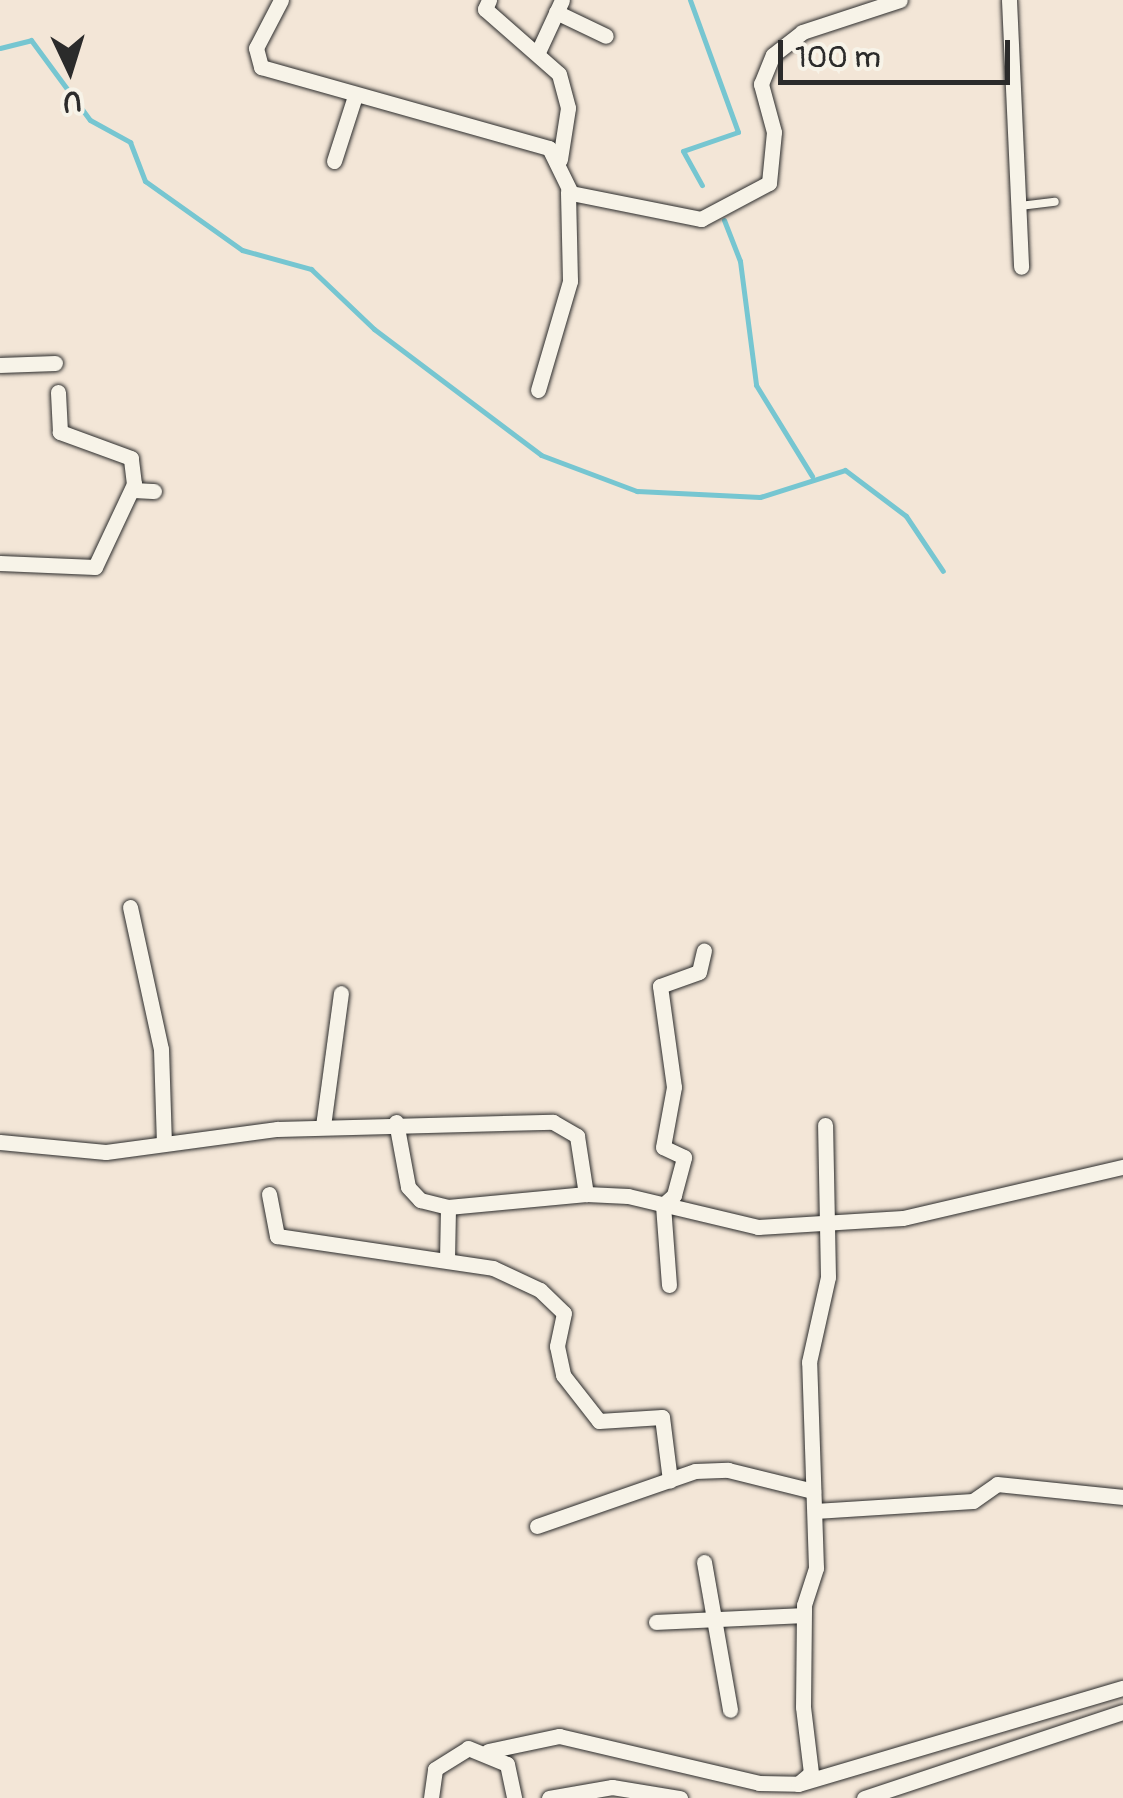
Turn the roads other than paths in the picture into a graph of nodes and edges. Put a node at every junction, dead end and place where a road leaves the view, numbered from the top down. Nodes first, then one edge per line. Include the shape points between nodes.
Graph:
1 (281, 0) edge
2 (488, 0) edge
3 (900, 0) edge
4 (1009, 0) edge
5 (874, 3) edge
6 (559, 6) edge
7 (606, 36) dead end
8 (538, 52) junction
9 (355, 96) junction
10 (560, 159) junction
11 (334, 162) dead end
12 (568, 192) junction
13 (1055, 202) dead end
14 (1017, 206) junction
15 (1022, 267) dead end
16 (55, 363) dead end
17 (0, 365) edge
18 (538, 390) dead end
19 (58, 392) dead end
20 (132, 490) junction
21 (154, 491) dead end
22 (0, 562) edge
23 (130, 907) dead end
24 (704, 951) dead end
25 (340, 993) dead end
26 (396, 1122) junction
27 (825, 1125) dead end
28 (324, 1126) junction
29 (0, 1142) edge
30 (164, 1142) junction
31 (1123, 1166) edge
32 (269, 1194) dead end
33 (586, 1194) junction
34 (663, 1204) junction
35 (448, 1207) junction
36 (829, 1227) junction
37 (447, 1260) junction
38 (669, 1285) dead end
39 (670, 1480) junction
40 (814, 1490) junction
41 (1123, 1498) edge
42 (816, 1510) junction
43 (537, 1526) dead end
44 (704, 1562) dead end
45 (803, 1615) junction
46 (716, 1620) junction
47 (656, 1622) dead end
48 (1117, 1690) edge
49 (730, 1710) dead end
50 (1121, 1713) edge
51 (488, 1751) junction
52 (798, 1784) junction
53 (430, 1793) edge
54 (411, 1798) edge
55 (514, 1798) edge
56 (548, 1798) edge
57 (680, 1798) edge
58 (864, 1798) edge

1 - 9 street via 256,48 259,64
2 - 8 street via 484,9
3 - 5 street
4 - 14 street
5 - 12 street via 802,32 766,63 761,84 775,156 760,194 694,219
6 - 7 street
6 - 8 street
8 - 10 street via 565,92
9 - 10 street via 534,142
9 - 11 street
10 - 12 street
12 - 18 street via 570,280
13 - 14 lane
14 - 15 street
16 - 17 street
19 - 20 street via 60,432 131,458
20 - 21 street
20 - 22 street via 94,567
23 - 30 street via 162,1049
24 - 34 street via 700,972 660,986 674,1087 663,1147 684,1157 674,1196
25 - 28 street
26 - 28 street
26 - 33 street via 566,1124 577,1136
26 - 35 street via 410,1192
27 - 36 street
28 - 30 street
29 - 30 street via 78,1152
31 - 36 street via 967,1207
32 - 37 street via 272,1235
33 - 34 street
33 - 35 street
34 - 36 street via 758,1227
34 - 38 street
35 - 37 street
36 - 40 street via 826,1301 808,1362
37 - 39 street via 493,1268 560,1305 558,1369 599,1421 662,1417
39 - 40 street via 728,1470
39 - 43 street
40 - 42 street
41 - 42 street via 997,1484 976,1501
42 - 45 street via 816,1568
44 - 46 street
45 - 46 street
45 - 52 street via 810,1773
46 - 47 street
46 - 49 street
48 - 50 street
48 - 52 street
50 - 58 street
51 - 52 street via 559,1736 760,1783
51 - 53 street via 449,1754
51 - 55 street via 507,1764
53 - 54 street
56 - 57 street via 612,1787

